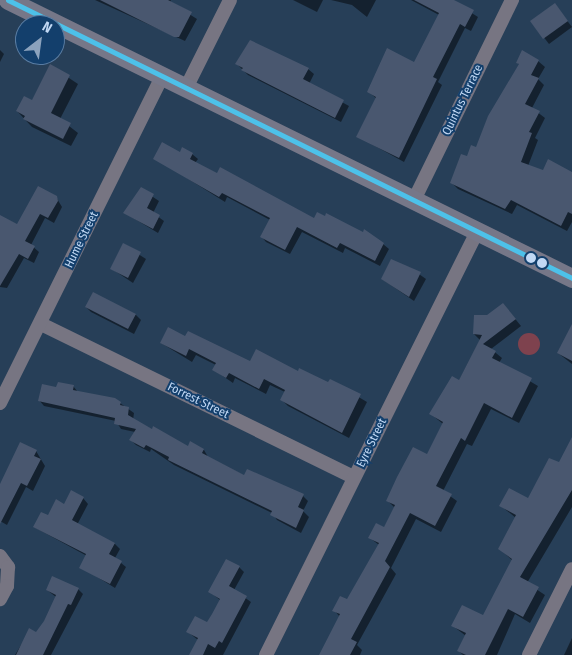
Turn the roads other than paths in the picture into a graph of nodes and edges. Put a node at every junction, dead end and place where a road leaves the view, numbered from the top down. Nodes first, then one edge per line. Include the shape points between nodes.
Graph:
1 (8, 0) edge
2 (230, 0) edge
3 (512, 0) edge
4 (162, 76) junction
5 (186, 88) junction
6 (414, 200) junction
7 (477, 231) junction
8 (572, 278) edge
9 (41, 324) junction
10 (0, 403) edge
11 (354, 478) junction
12 (0, 556) edge
13 (570, 579) edge
14 (0, 599) edge
15 (266, 655) edge
16 (529, 655) edge

1 - 4 main road
2 - 5 street
3 - 6 street, Quintus Terrace
4 - 5 main road
4 - 9 street, Hume Street
5 - 6 main road
6 - 7 main road
7 - 8 main road
7 - 11 street, Eyre Street
9 - 10 street, Hume Street
9 - 11 street, Forrest Street
11 - 15 street, Eyre Street
12 - 14 street via 8,567 7,586
13 - 16 street

